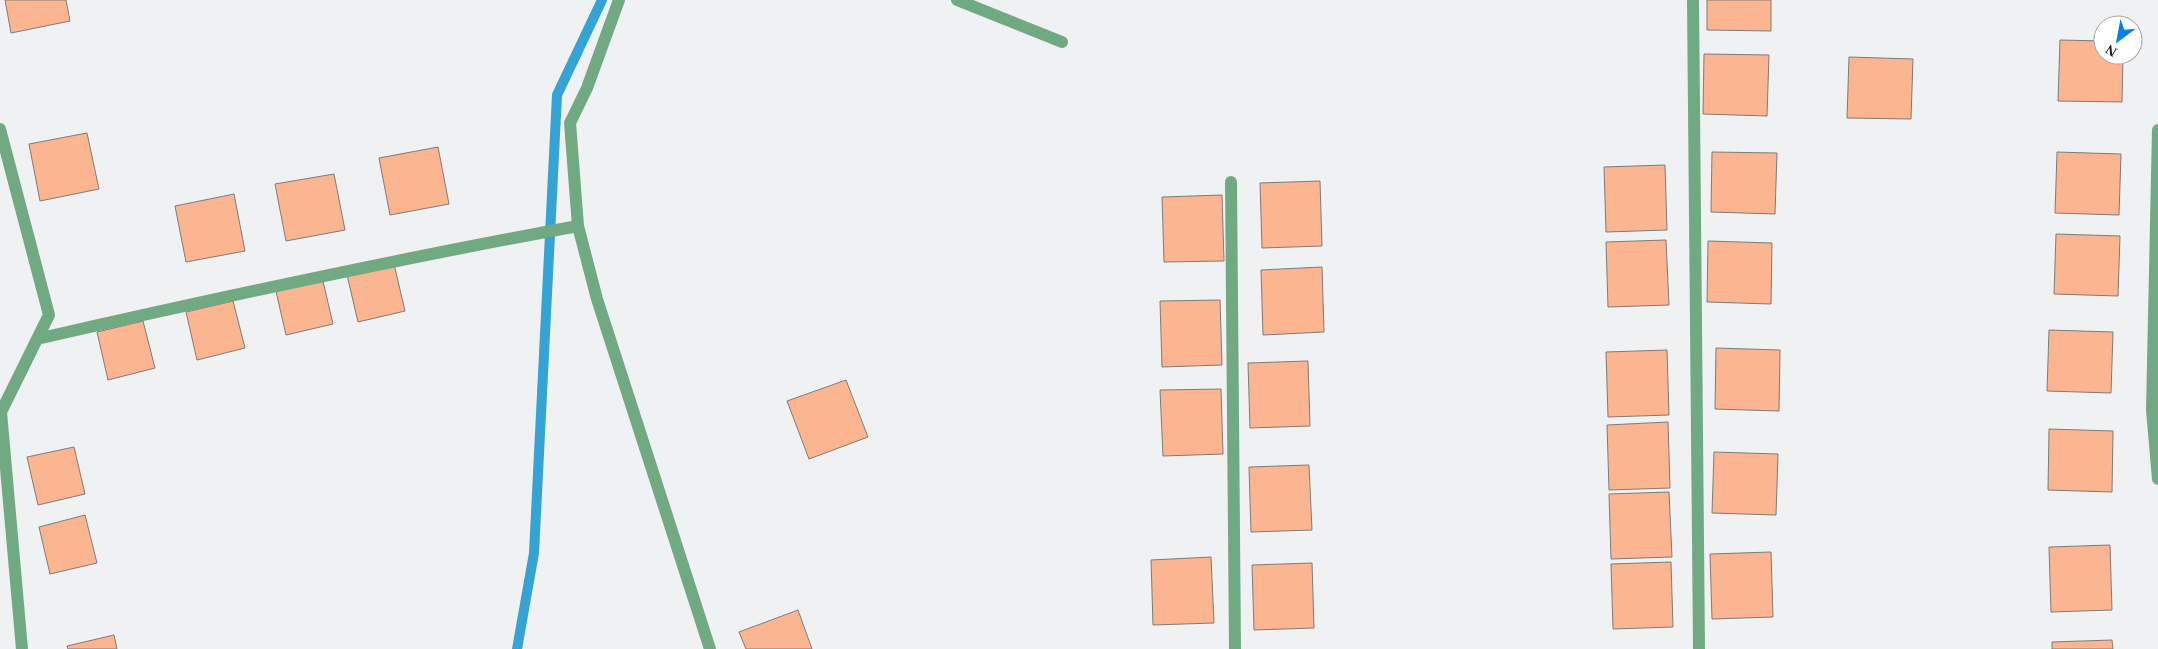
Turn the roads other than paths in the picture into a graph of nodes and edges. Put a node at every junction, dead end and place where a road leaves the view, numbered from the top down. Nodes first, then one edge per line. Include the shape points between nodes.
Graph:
1 (619, 0) edge
2 (956, 0) edge
3 (1693, 0) edge
4 (1062, 42) dead end
5 (0, 129) edge
6 (2158, 130) edge
7 (1231, 182) dead end
8 (578, 226) junction
9 (37, 339) junction
10 (2155, 410) edge
11 (2158, 479) edge
12 (22, 649) edge
13 (710, 649) edge
14 (1235, 649) edge
15 (1698, 649) edge

1 - 8 street via 570,124
2 - 4 street
3 - 15 street
5 - 9 street via 49,315
6 - 10 street
7 - 14 street
8 - 9 street via 306,278
8 - 13 street via 597,299
9 - 12 street via 1,412
10 - 11 street

